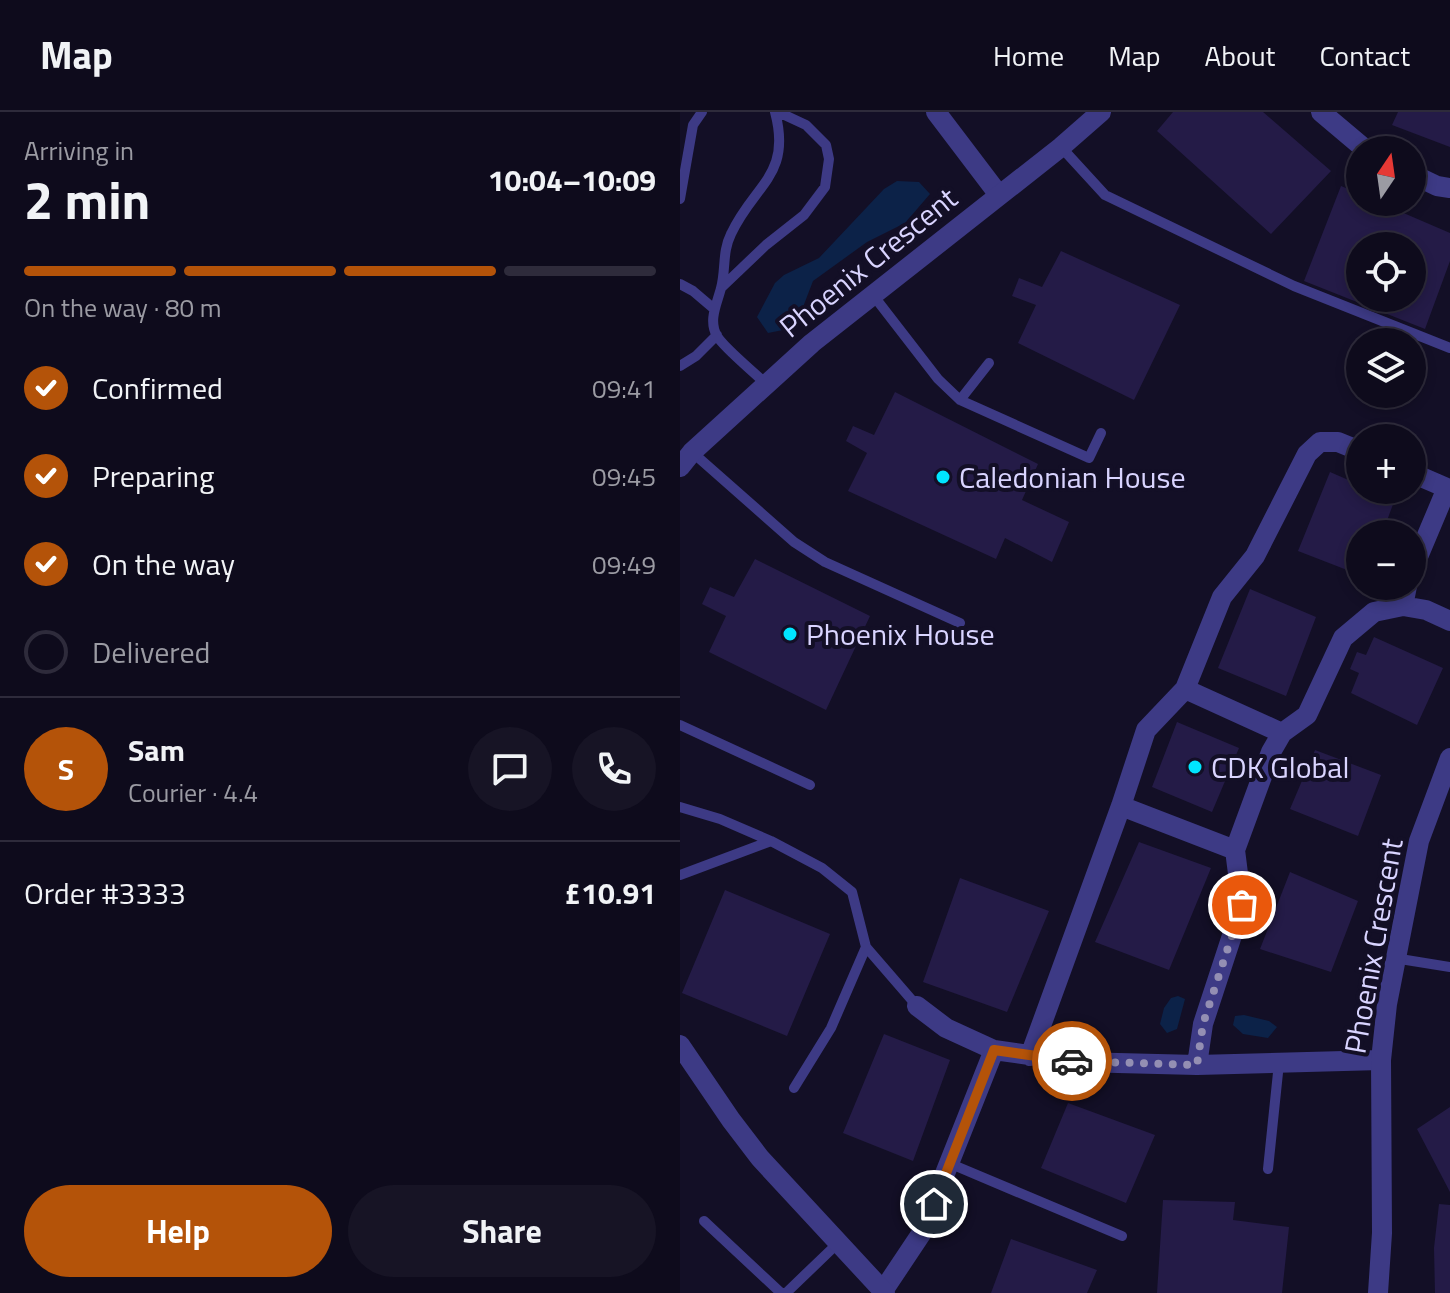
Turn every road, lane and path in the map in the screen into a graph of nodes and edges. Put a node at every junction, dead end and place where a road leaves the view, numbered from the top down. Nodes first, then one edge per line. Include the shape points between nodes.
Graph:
1 (702, 112) edge
2 (777, 112) edge
3 (936, 112) edge
4 (1101, 112) edge
5 (1332, 116) edge
6 (1352, 136) edge
7 (1061, 147) junction
8 (1426, 181) edge
9 (1450, 188) edge
10 (999, 195) junction
11 (680, 199) edge
12 (680, 284) edge
13 (721, 288) junction
14 (873, 295) junction
15 (713, 308) junction
16 (717, 335) junction
17 (1450, 348) edge
18 (989, 363) dead end
19 (680, 366) edge
20 (766, 384) junction
21 (960, 400) junction
22 (1101, 433) dead end
23 (1346, 445) edge
24 (686, 460) edge
25 (1426, 479) edge
26 (1426, 538) edge
27 (1397, 600) edge
28 (1411, 600) edge
29 (1450, 621) edge
30 (960, 623) dead end
31 (1185, 689) junction
32 (680, 725) edge
33 (1282, 733) junction
34 (1450, 758) edge
35 (810, 785) dead end
36 (1121, 806) junction
37 (680, 807) edge
38 (771, 841) junction
39 (1235, 850) junction
40 (680, 875) edge
41 (866, 947) junction
42 (1394, 958) junction
43 (1450, 967) edge
44 (917, 1006) joint
45 (680, 1045) edge
46 (994, 1050) junction
47 (1030, 1056) junction
48 (1381, 1060) junction
49 (1279, 1063) junction
50 (1197, 1065) junction
51 (794, 1088) dead end
52 (951, 1164) junction
53 (1268, 1169) dead end
54 (704, 1221) dead end
55 (1122, 1236) dead end
56 (837, 1244) junction
57 (884, 1292) edge
58 (783, 1293) edge
59 (1378, 1293) edge

1 - 11 lane via 693,125
2 - 13 lane via 779,155 731,232
2 - 13 lane via 806,125 826,145 825,187 804,215
3 - 10 street
4 - 7 street, Phoenix Crescent
5 - 6 street
7 - 10 street, Phoenix Crescent
7 - 17 lane via 1105,195 1294,286
8 - 9 street
10 - 14 street, Phoenix Crescent
12 - 15 lane
13 - 15 lane
14 - 20 street, Phoenix Crescent
14 - 21 lane
15 - 16 lane
16 - 19 lane
16 - 20 lane
18 - 21 lane
20 - 24 street, Phoenix Crescent
21 - 22 lane via 1089,458
23 - 31 street via 1320,442 1307,454 1255,556 1222,597
24 - 30 lane via 825,562
25 - 26 street via 1447,488
27 - 33 street via 1343,638 1307,715
28 - 29 street
31 - 33 street
31 - 36 street via 1146,730
32 - 35 lane
33 - 39 street
34 - 42 street, Phoenix Crescent via 1419,841
36 - 39 street
36 - 47 street
37 - 38 lane
38 - 40 lane
38 - 41 lane via 822,868 852,892
39 - 50 street via 1242,905 1203,1024
41 - 44 lane
41 - 51 lane via 831,1028
42 - 43 lane
42 - 48 street, Phoenix Crescent
44 - 46 street via 946,1028
45 - 56 street via 760,1158
46 - 47 street
46 - 52 street
47 - 50 street
48 - 49 street
48 - 59 street, Phoenix Crescent
49 - 50 street
49 - 53 lane
52 - 55 lane
52 - 57 street via 921,1234
54 - 58 lane
56 - 57 street
56 - 58 lane

